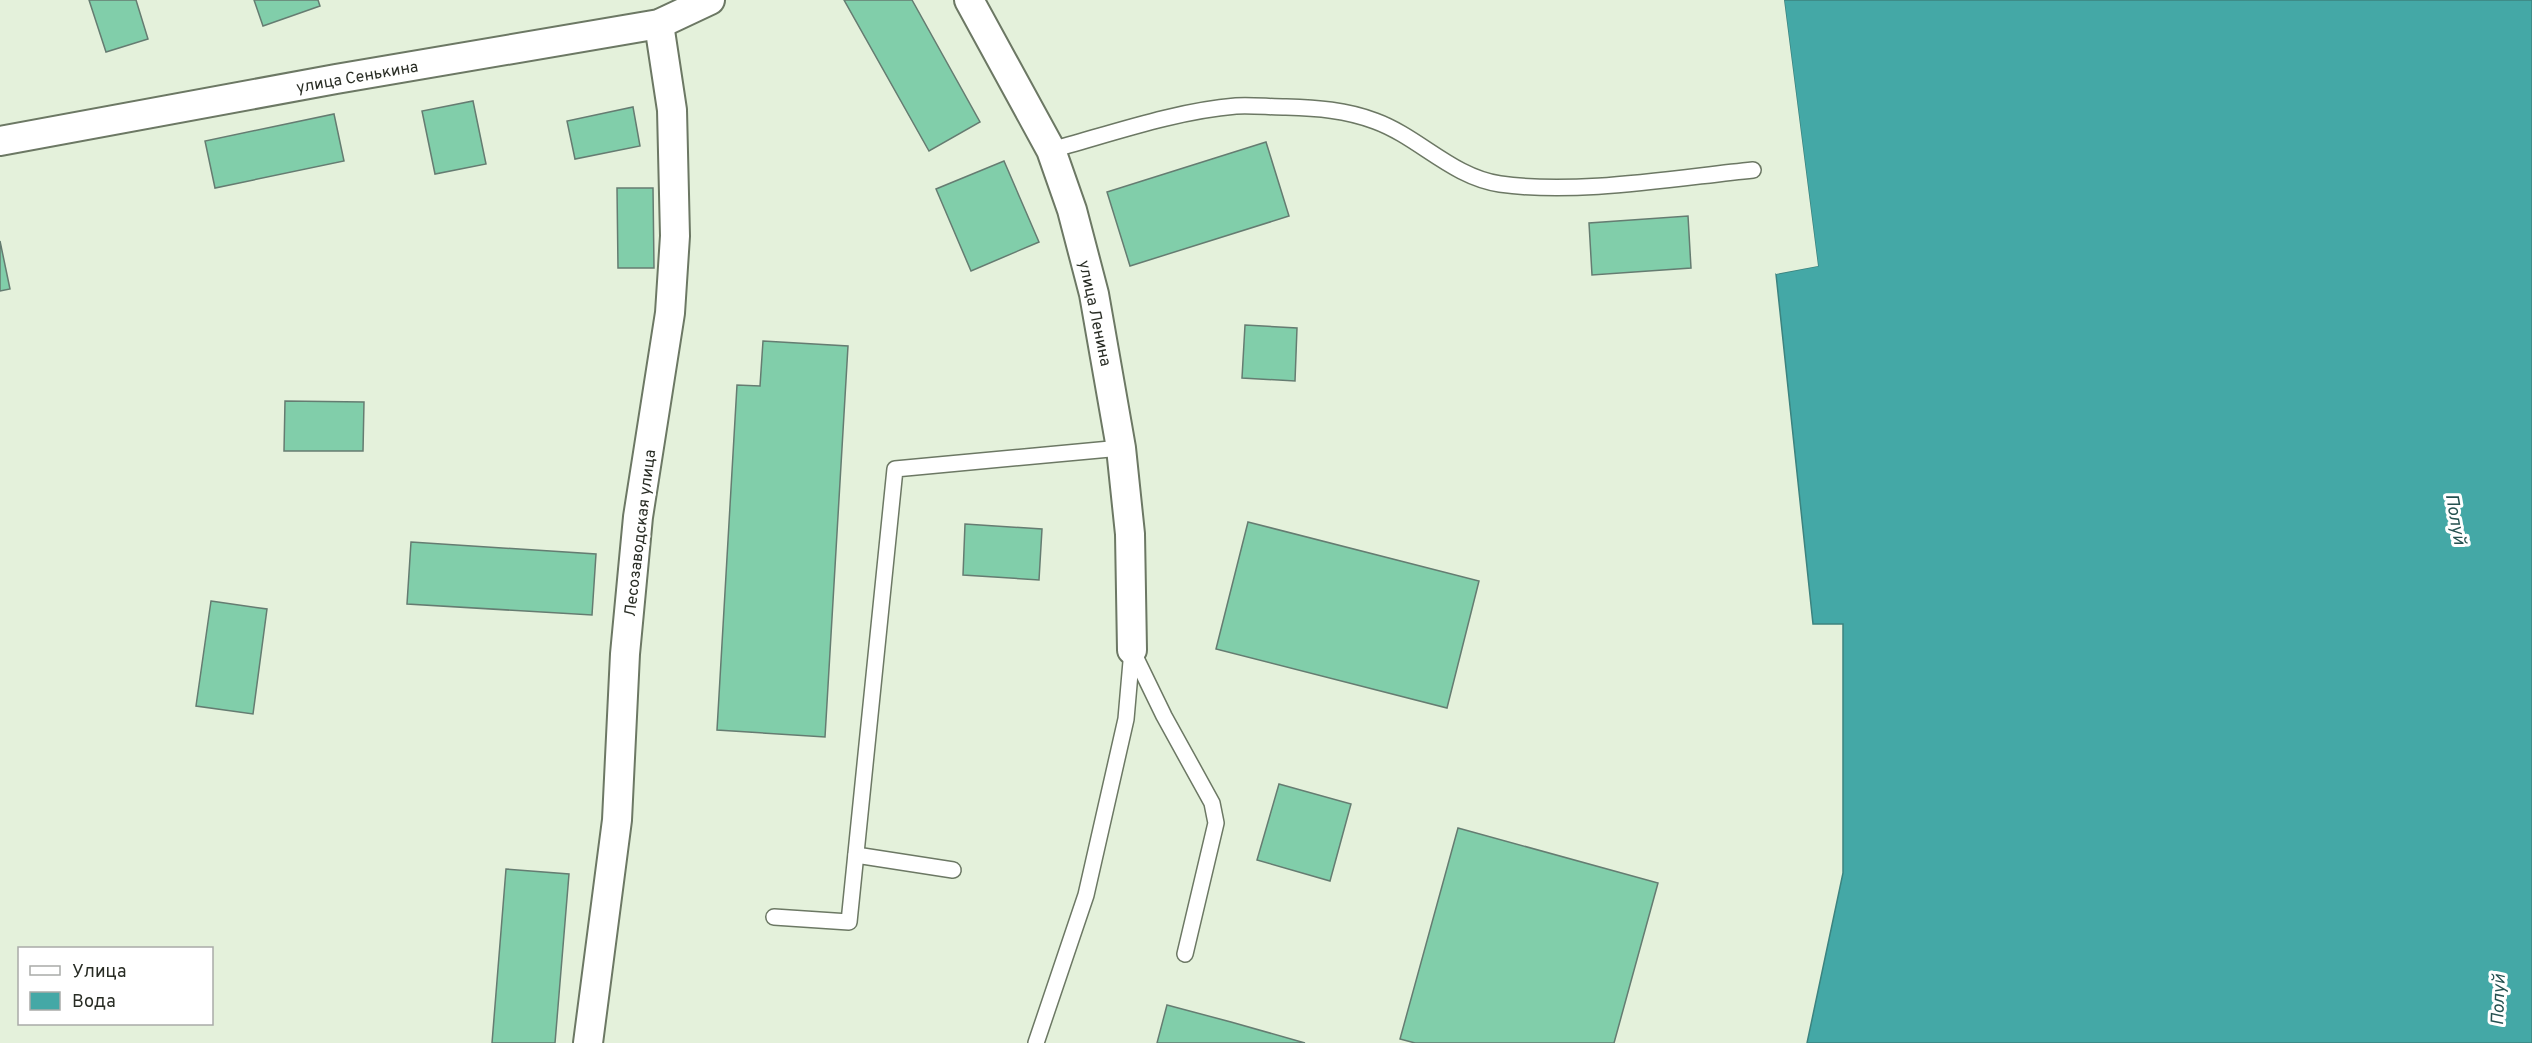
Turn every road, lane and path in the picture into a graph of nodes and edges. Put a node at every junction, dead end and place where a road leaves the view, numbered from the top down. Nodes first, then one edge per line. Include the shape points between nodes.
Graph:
1 (710, 0) edge
2 (969, 0) edge
3 (659, 24) junction
4 (0, 141) edge
5 (1051, 150) junction
6 (1753, 170) dead end
7 (1121, 448) junction
8 (1132, 650) junction
9 (856, 855) junction
10 (952, 870) dead end
11 (774, 917) dead end
12 (1185, 954) dead end
13 (588, 1043) edge
14 (1036, 1043) edge

1 - 3 street, улица Сенькина
2 - 5 street, улица Ленина
3 - 4 street, улица Сенькина
3 - 13 street, Лесозаводская улица via 672,110 675,236 670,313 638,517 625,654 617,820
5 - 6 lane via 1200,111 1238,106 1314,108 1342,111 1377,122 1464,173 1498,183 1593,186
5 - 7 street, улица Ленина via 1094,294
7 - 8 street, улица Ленина via 1130,534
7 - 9 lane via 895,469
8 - 12 lane via 1212,803 1215,823
8 - 14 lane via 1126,719 1086,895
9 - 10 lane
9 - 11 lane via 849,922

